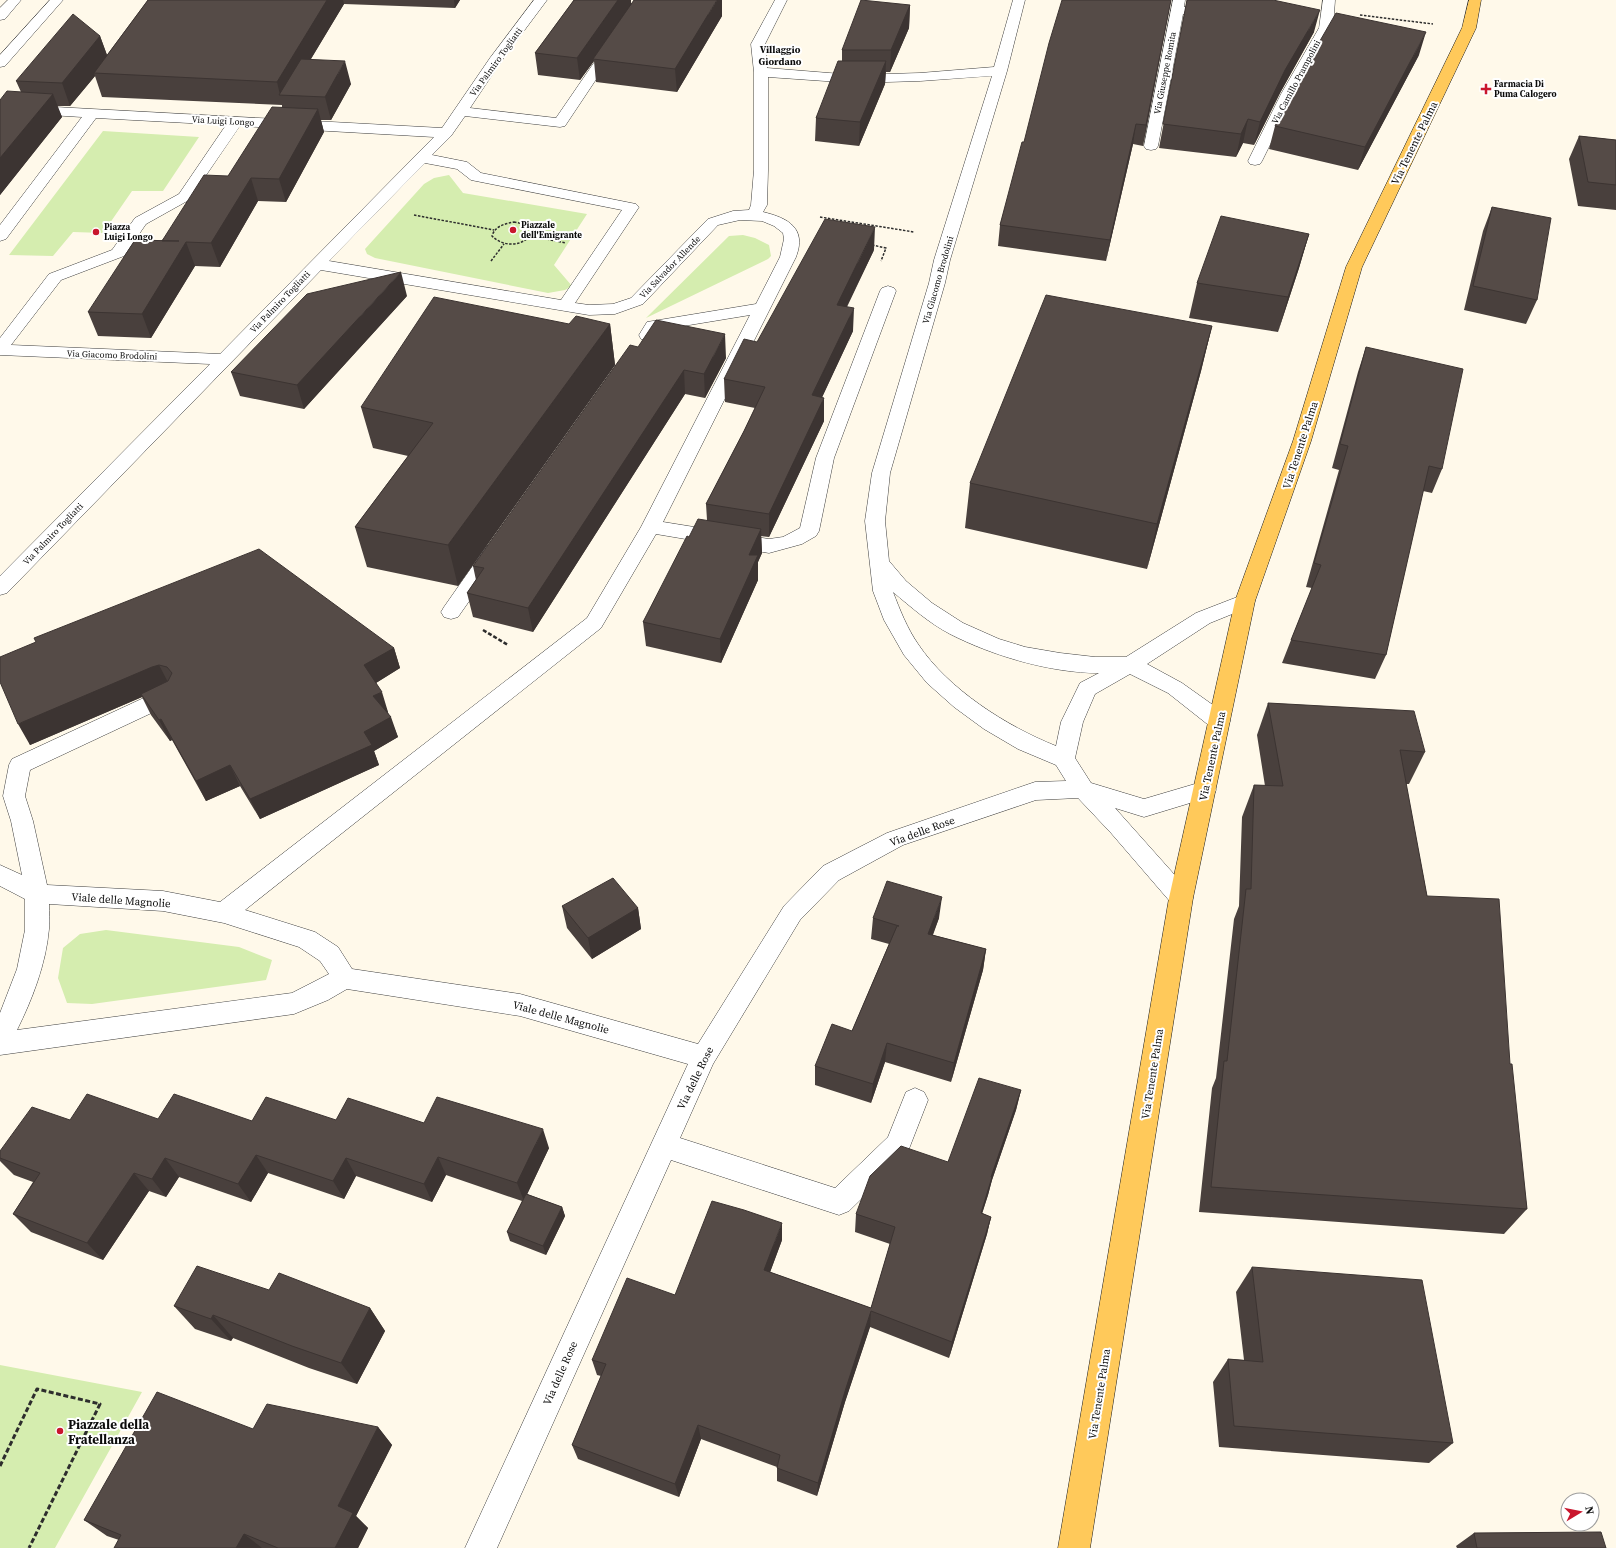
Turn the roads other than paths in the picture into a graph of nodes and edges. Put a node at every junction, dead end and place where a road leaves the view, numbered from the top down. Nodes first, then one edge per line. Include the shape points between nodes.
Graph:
1 (15, 0) edge
2 (57, 0) edge
3 (541, 0) edge
4 (643, 0) edge
5 (781, 0) edge
6 (1019, 0) edge
7 (1475, 0) edge
8 (1179, 5) edge
9 (1328, 11) edge
10 (1225, 14) edge
11 (0, 16) edge
12 (1312, 21) edge
13 (0, 63) edge
14 (1000, 71) junction
15 (762, 72) junction
16 (0, 108) edge
17 (461, 111) junction
18 (92, 114) junction
19 (235, 122) junction
20 (446, 132) junction
21 (1151, 146) dead end
22 (420, 158) junction
23 (1255, 161) dead end
24 (754, 215) junction
25 (0, 236) edge
26 (317, 264) junction
27 (888, 291) road end
28 (565, 306) junction
29 (762, 308) junction
30 (640, 346) edge
31 (0, 350) edge
32 (224, 359) junction
33 (651, 527) junction
34 (501, 540) edge
35 (879, 562) junction
36 (0, 588) edge
37 (1245, 601) junction
38 (451, 612) road end
39 (1130, 665) junction
40 (170, 695) edge
41 (1219, 721) junction
42 (1064, 759) junction
43 (1083, 789) junction
44 (1204, 790) junction
45 (0, 875) edge
46 (37, 894) junction
47 (1181, 898) junction
48 (224, 913) junction
49 (345, 978) junction
50 (0, 1038) edge
51 (0, 1044) edge
52 (704, 1057) junction
53 (915, 1100) dead end
54 (663, 1145) junction
55 (481, 1548) edge
56 (1074, 1548) edge

1 - 11 street
2 - 13 street
3 - 17 street, Via Palmiro Togliatti
4 - 17 street via 560,123
5 - 15 street via 758,44
6 - 14 street, Via Giacomo Brodolini
7 - 37 main road, Via Tenente Palma via 1468,28 1354,267 1302,441
8 - 10 street
8 - 21 street, Via Giuseppe Romita
9 - 12 street
9 - 23 street, Via Camillo Prampolini via 1326,28 1288,94
14 - 15 street via 920,78 854,79
14 - 35 street, Via Giacomo Brodolini via 880,473 874,521
15 - 24 street via 761,170 759,205
16 - 18 street, Via Luigi Longo
17 - 20 street, Via Palmiro Togliatti
18 - 19 street, Via Luigi Longo
18 - 25 street
19 - 20 street, Via Luigi Longo
19 - 31 street via 184,197 140,221 118,253 54,278
20 - 22 street, Via Palmiro Togliatti
22 - 26 street, Via Palmiro Togliatti
22 - 28 street via 462,165 476,176 631,206
24 - 28 street, Via Salvador Allende via 725,217 713,222 637,301 615,309 589,310
24 - 29 street, Via Salvador Allende via 782,224 793,239 788,257
26 - 28 street, Via Salvador Allende
26 - 32 street, Via Palmiro Togliatti
27 - 33 street via 825,458 809,531 800,539 769,546
29 - 30 street via 653,326
29 - 33 street
31 - 32 street, Via Giacomo Brodolini
32 - 36 street, Via Palmiro Togliatti
33 - 48 street via 594,623
34 - 38 street
35 - 39 street via 899,586 925,608 956,628 992,644 1060,661
35 - 42 street, Via Giacomo Brodolini via 883,591 894,620 911,650 934,678 961,702 992,724
37 - 39 street via 1202,618
37 - 41 main road, Via Tenente Palma
39 - 41 street via 1175,688
39 - 42 street via 1087,690 1072,722
40 - 46 street via 20,765 14,796 22,821
41 - 44 main road, Via Tenente Palma
42 - 43 street
43 - 44 street, Via delle Rose via 1144,808
43 - 47 street
43 - 52 street, Via delle Rose via 1035,791 895,839 831,873 792,912
44 - 47 main road, Via Tenente Palma
45 - 46 street, Viale delle Magnolie
46 - 48 street, Viale delle Magnolie via 163,901
46 - 50 street via 37,930 29,969 16,1007
47 - 56 main road, Via Tenente Palma
48 - 49 street, Viale delle Magnolie via 307,939 329,954
49 - 51 street via 294,1003
49 - 52 street, Viale delle Magnolie via 520,1005
52 - 54 street, Via delle Rose
53 - 54 street via 898,1145 839,1202
54 - 55 street, Via delle Rose

